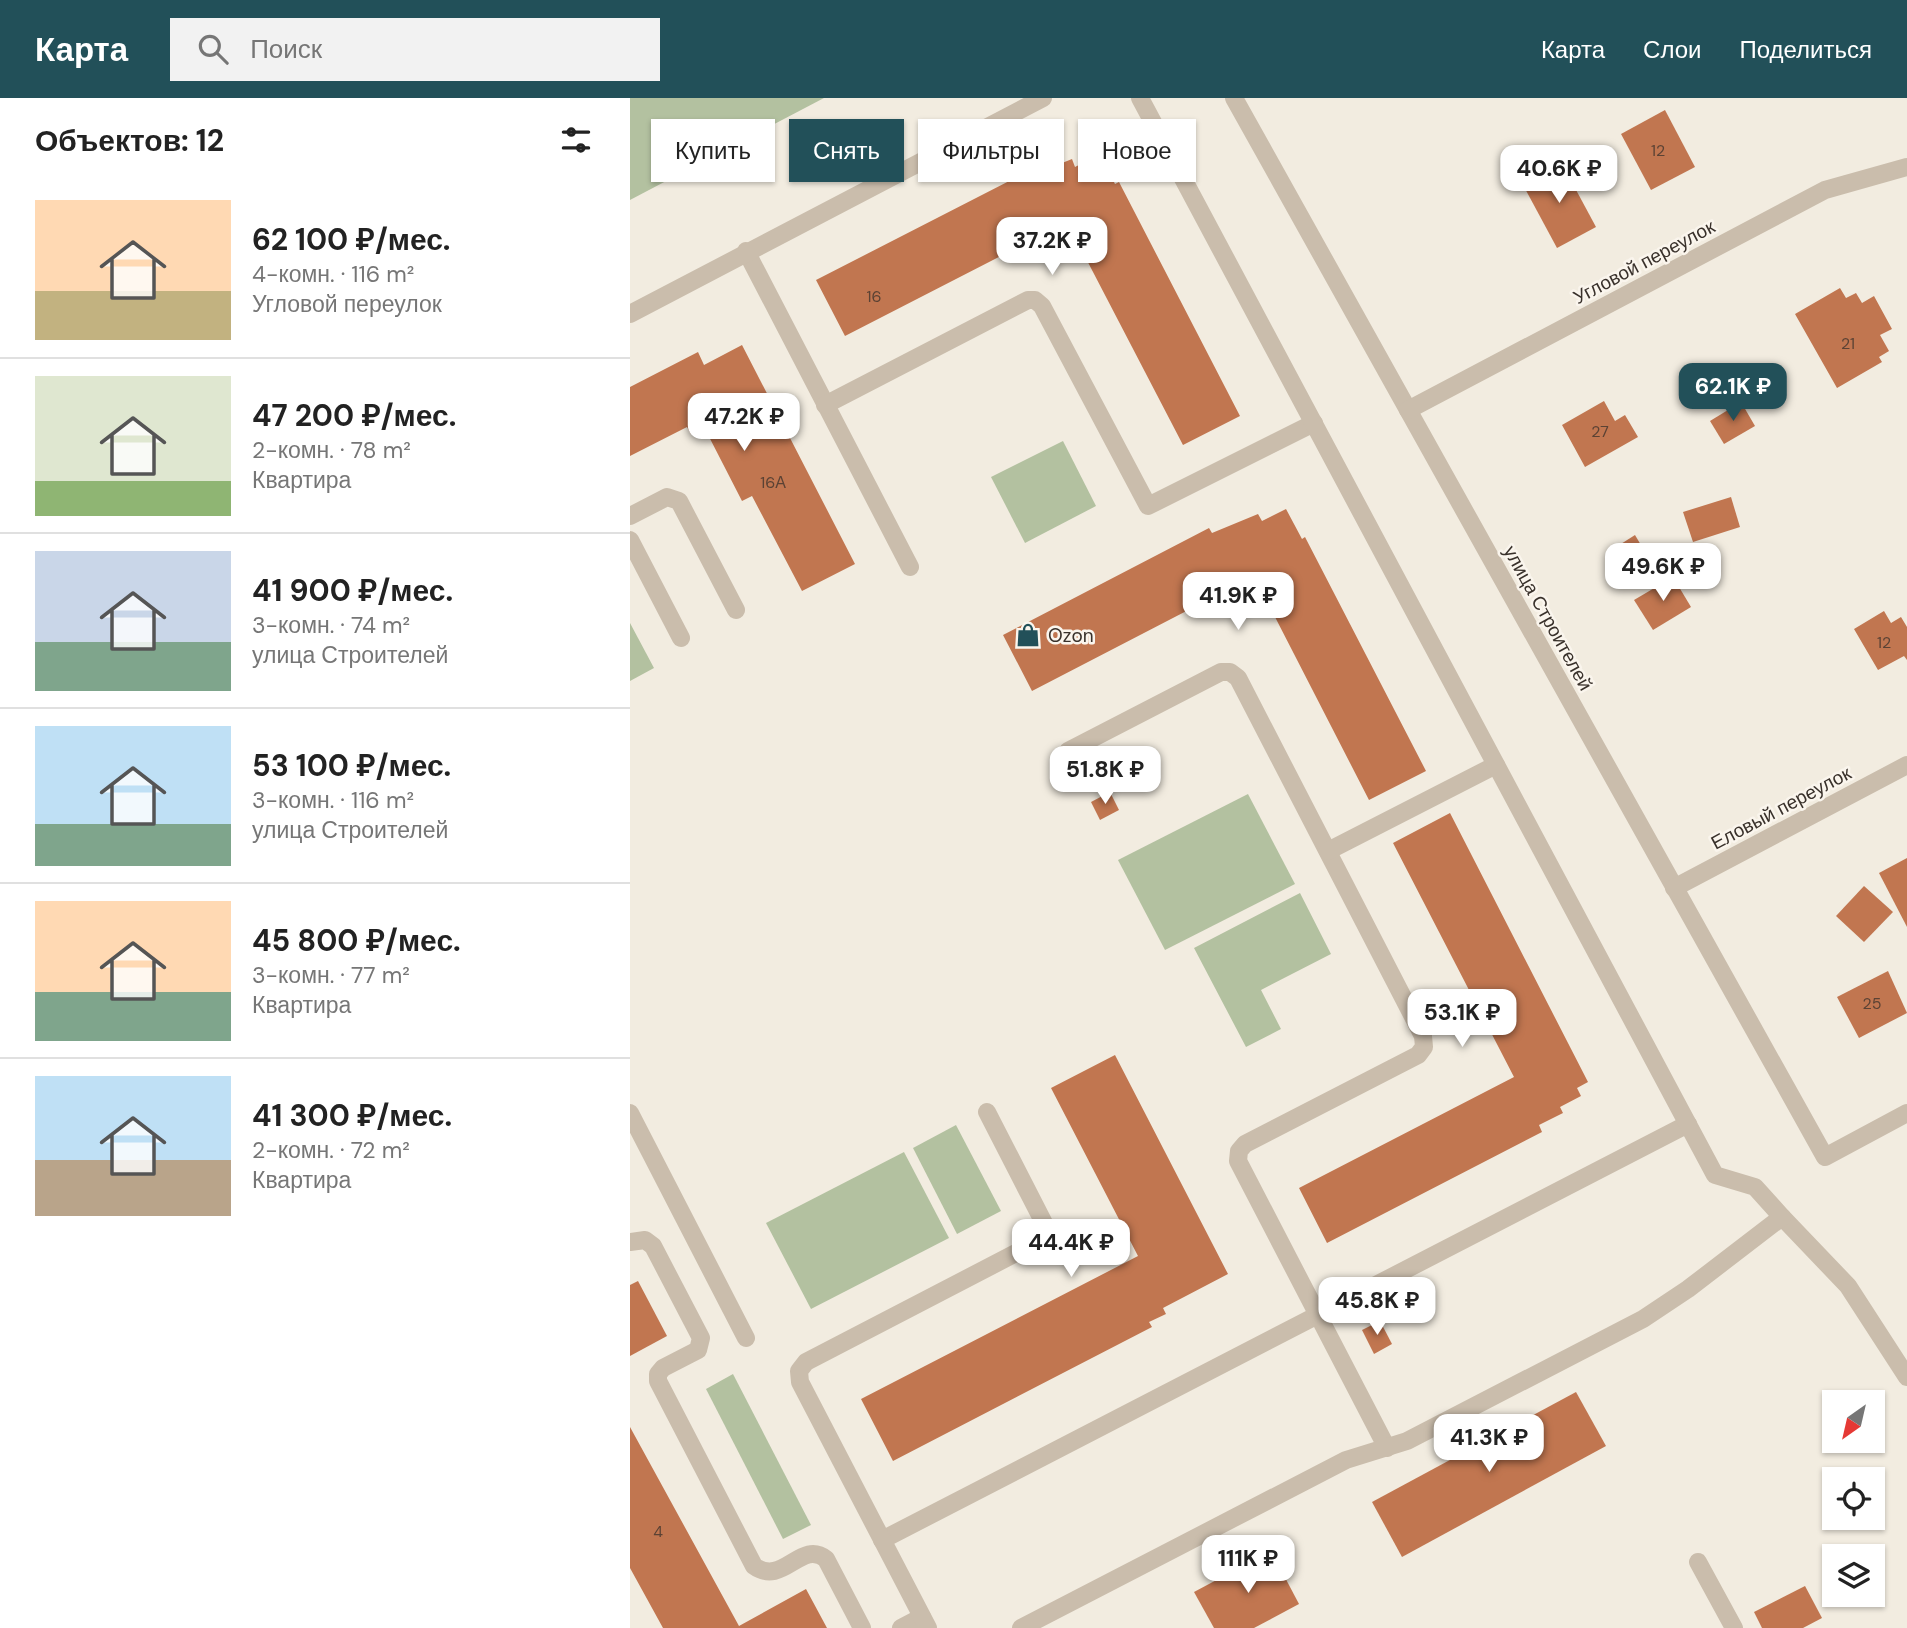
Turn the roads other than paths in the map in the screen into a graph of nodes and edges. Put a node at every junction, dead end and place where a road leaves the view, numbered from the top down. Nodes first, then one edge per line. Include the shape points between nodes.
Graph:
1 (1043, 98) edge
2 (1140, 98) edge
3 (1234, 98) edge
4 (1907, 167) edge
5 (746, 251) junction
6 (630, 314) edge
7 (825, 405) junction
8 (1408, 410) junction
9 (1314, 423) junction
10 (630, 516) edge
11 (630, 540) edge
12 (909, 567) dead end
13 (736, 610) dead end
14 (681, 638) dead end
15 (1068, 751) dead end
16 (1496, 765) junction
17 (1907, 765) edge
18 (1328, 851) junction
19 (1674, 888) junction
20 (986, 1112) dead end
21 (630, 1113) edge
22 (1907, 1113) edge
23 (1688, 1124) junction
24 (1782, 1217) junction
25 (630, 1242) edge
26 (1318, 1315) junction
27 (746, 1338) dead end
28 (1907, 1377) edge
29 (1387, 1448) junction
30 (882, 1540) junction
31 (1698, 1562) dead end
32 (925, 1623) edge
33 (862, 1628) edge
34 (901, 1628) edge
35 (1021, 1628) edge
36 (1734, 1628) edge

1 - 5 street
2 - 9 street
3 - 8 street, улица Строителей
4 - 8 street, Угловой переулок via 1825,190
5 - 6 street
5 - 7 street
7 - 9 street via 1035,300 1148,506
7 - 12 street
8 - 19 street, улица Строителей
9 - 16 street
10 - 13 street via 667,497 679,501
11 - 14 street
15 - 18 street via 1221,672 1230,672 1238,678
16 - 18 street
16 - 23 street
17 - 19 street, Еловый переулок
18 - 26 street via 1423,1036 1424,1047 1418,1055 1245,1144 1239,1152 1238,1161
19 - 22 street, улица Строителей via 1825,1157
20 - 30 street via 1046,1234 806,1362 799,1371 800,1382
21 - 27 street
23 - 24 street via 1715,1175 1755,1187
23 - 26 street
24 - 28 street via 1848,1286
24 - 29 street via 1643,1319
25 - 33 street via 645,1240 653,1246 701,1338 698,1350 663,1368 659,1381 754,1566 773,1573 810,1553 819,1553
26 - 29 street
26 - 30 street
29 - 35 street via 1346,1460
30 - 32 street
31 - 36 street
32 - 34 street

